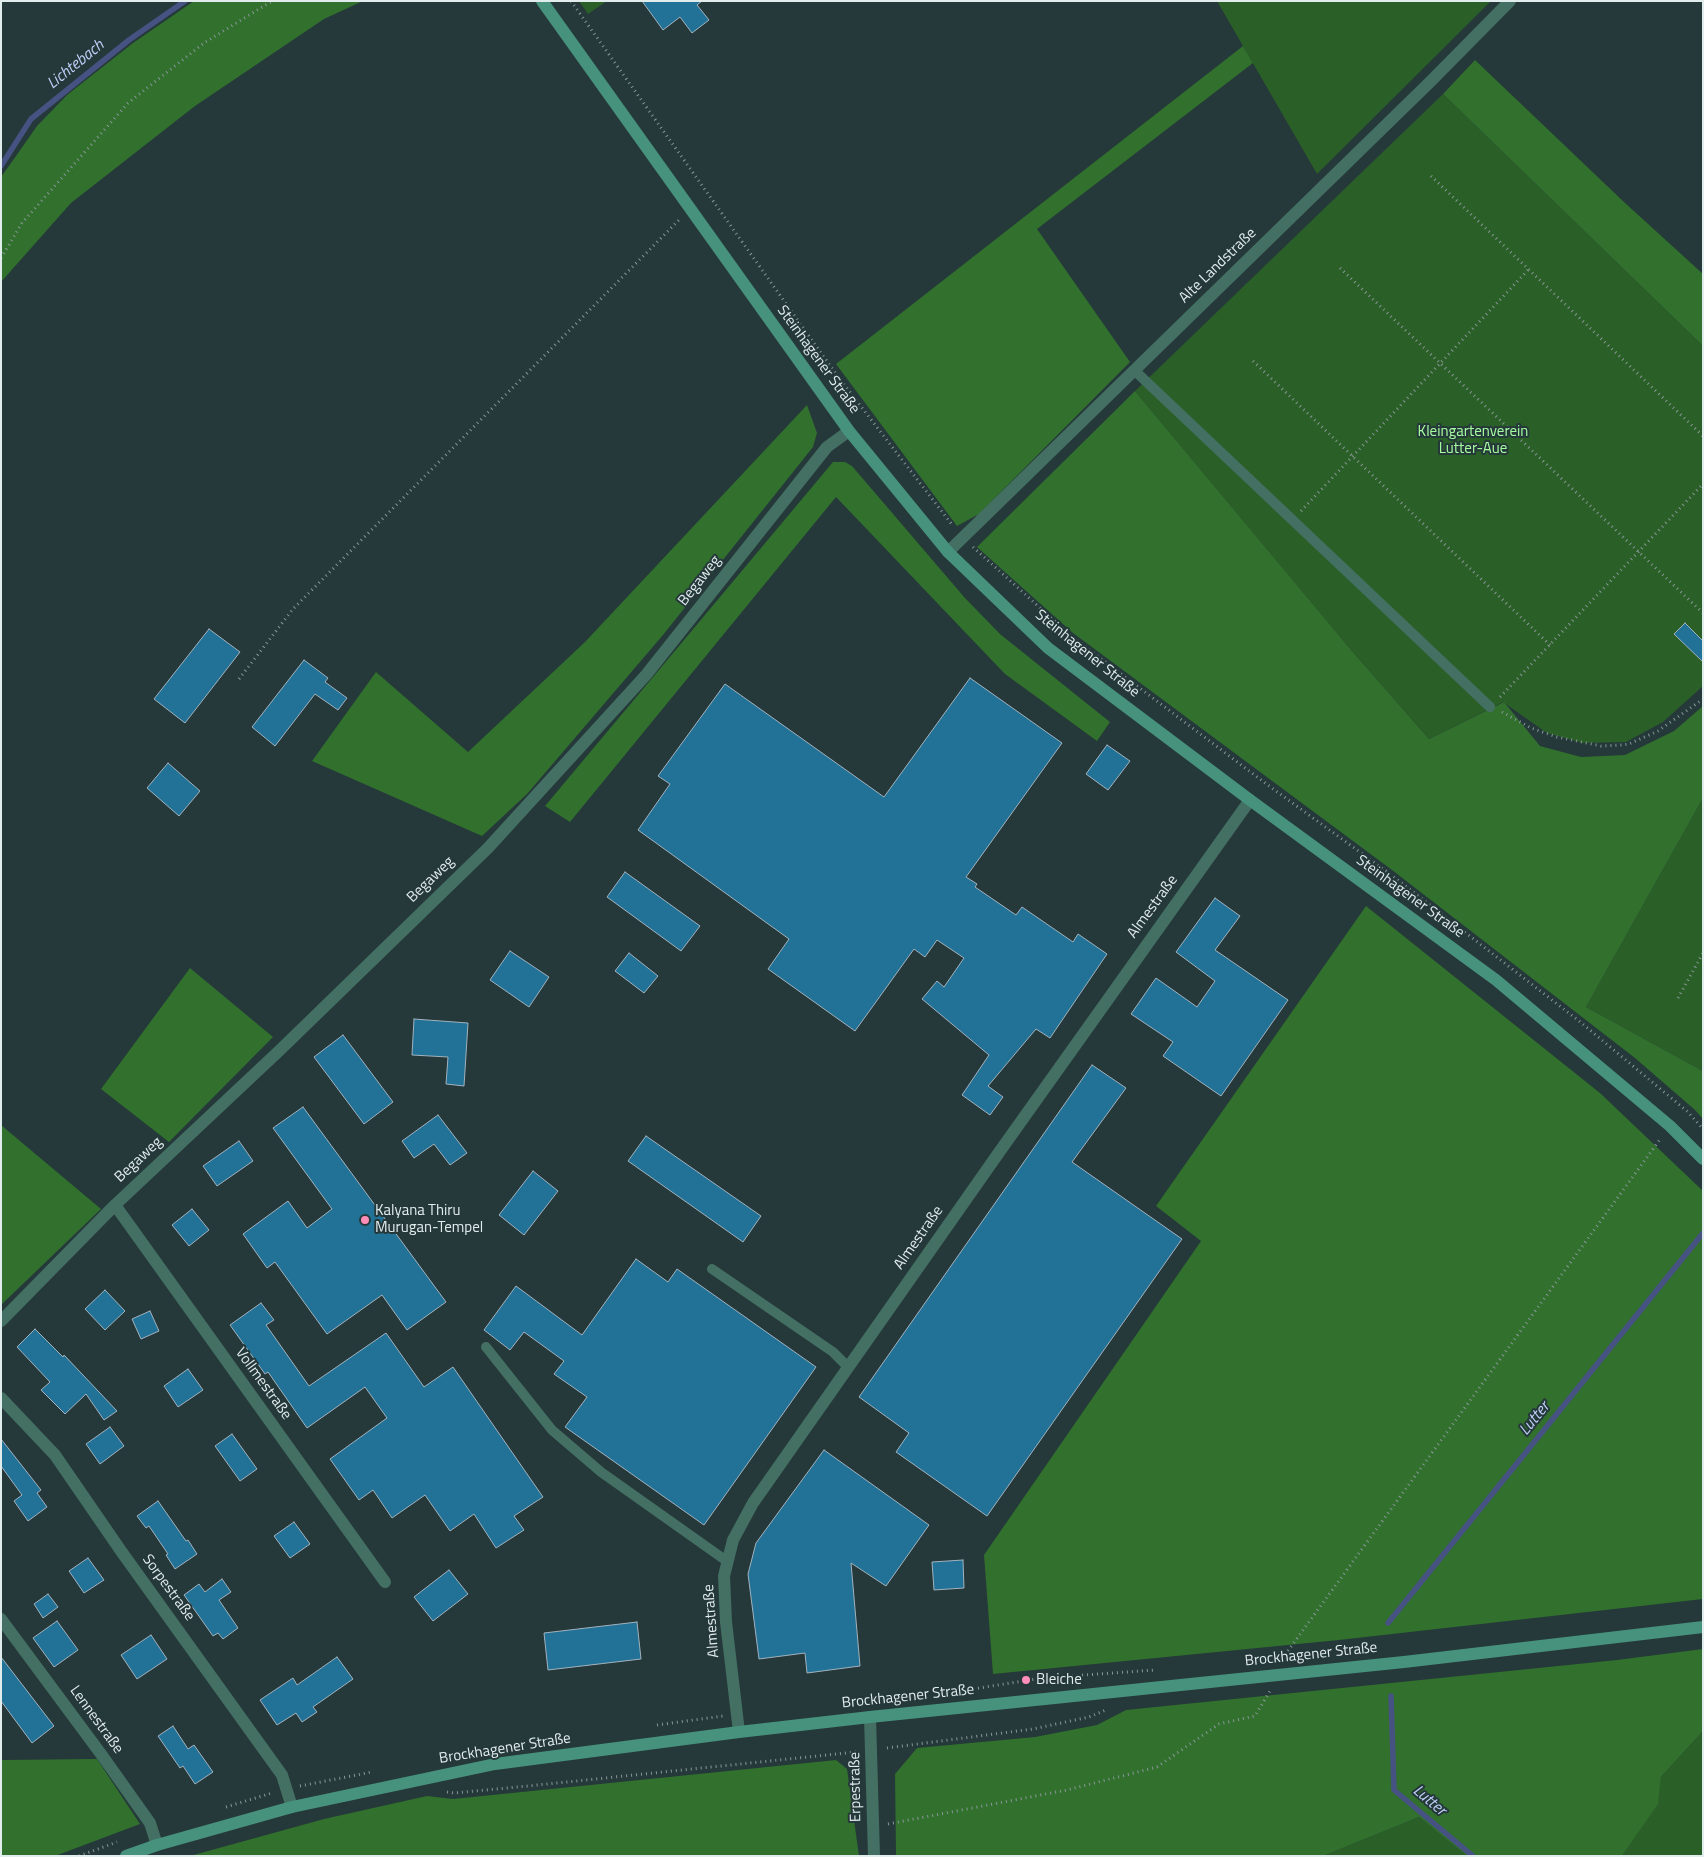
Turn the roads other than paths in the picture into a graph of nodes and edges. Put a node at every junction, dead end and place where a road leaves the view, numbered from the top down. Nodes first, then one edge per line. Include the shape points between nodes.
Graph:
1 (542, 1) edge
2 (1510, 1) edge
3 (1134, 370) junction
4 (849, 431) junction
5 (948, 552) junction
6 (1490, 707) road end
7 (1250, 800) junction
8 (1703, 1159) edge
9 (115, 1205) junction
10 (712, 1269) dead end
11 (1, 1321) edge
12 (486, 1347) dead end
13 (848, 1367) junction
14 (1, 1398) edge
15 (728, 1562) junction
16 (385, 1582) dead end
17 (1, 1619) edge
18 (1703, 1627) edge
19 (870, 1717) junction
20 (739, 1732) junction
21 (292, 1807) junction
22 (157, 1845) junction
23 (126, 1856) edge
24 (874, 1856) edge

1 - 4 main road, Steinhagener Straße
2 - 3 street, Alte Landstraße
3 - 5 street, Alte Landstraße
3 - 6 lane
4 - 5 main road, Steinhagener Straße
4 - 9 street, Begaweg via 827,448 646,675 488,848
5 - 7 main road, Steinhagener Straße via 1048,648
7 - 8 main road, Steinhagener Straße via 1496,980 1670,1126
7 - 13 street, Almestraße
9 - 11 street, Begaweg
9 - 16 street, Vollmestraße
10 - 13 lane via 833,1352
12 - 15 lane via 552,1430 601,1472
13 - 15 street, Almestraße via 753,1503 733,1540
14 - 21 street, Sorpestraße via 55,1455 282,1775
15 - 20 street, Almestraße via 724,1576 726,1622
17 - 22 street, Lennestraße via 150,1824
18 - 19 main road, Brockhagener Straße via 1404,1662
19 - 20 main road, Brockhagener Straße
19 - 24 street, Erpestraße
20 - 21 main road, Brockhagener Straße via 496,1764
21 - 22 main road, Brockhagener Straße
22 - 23 main road, Brockhagener Straße

